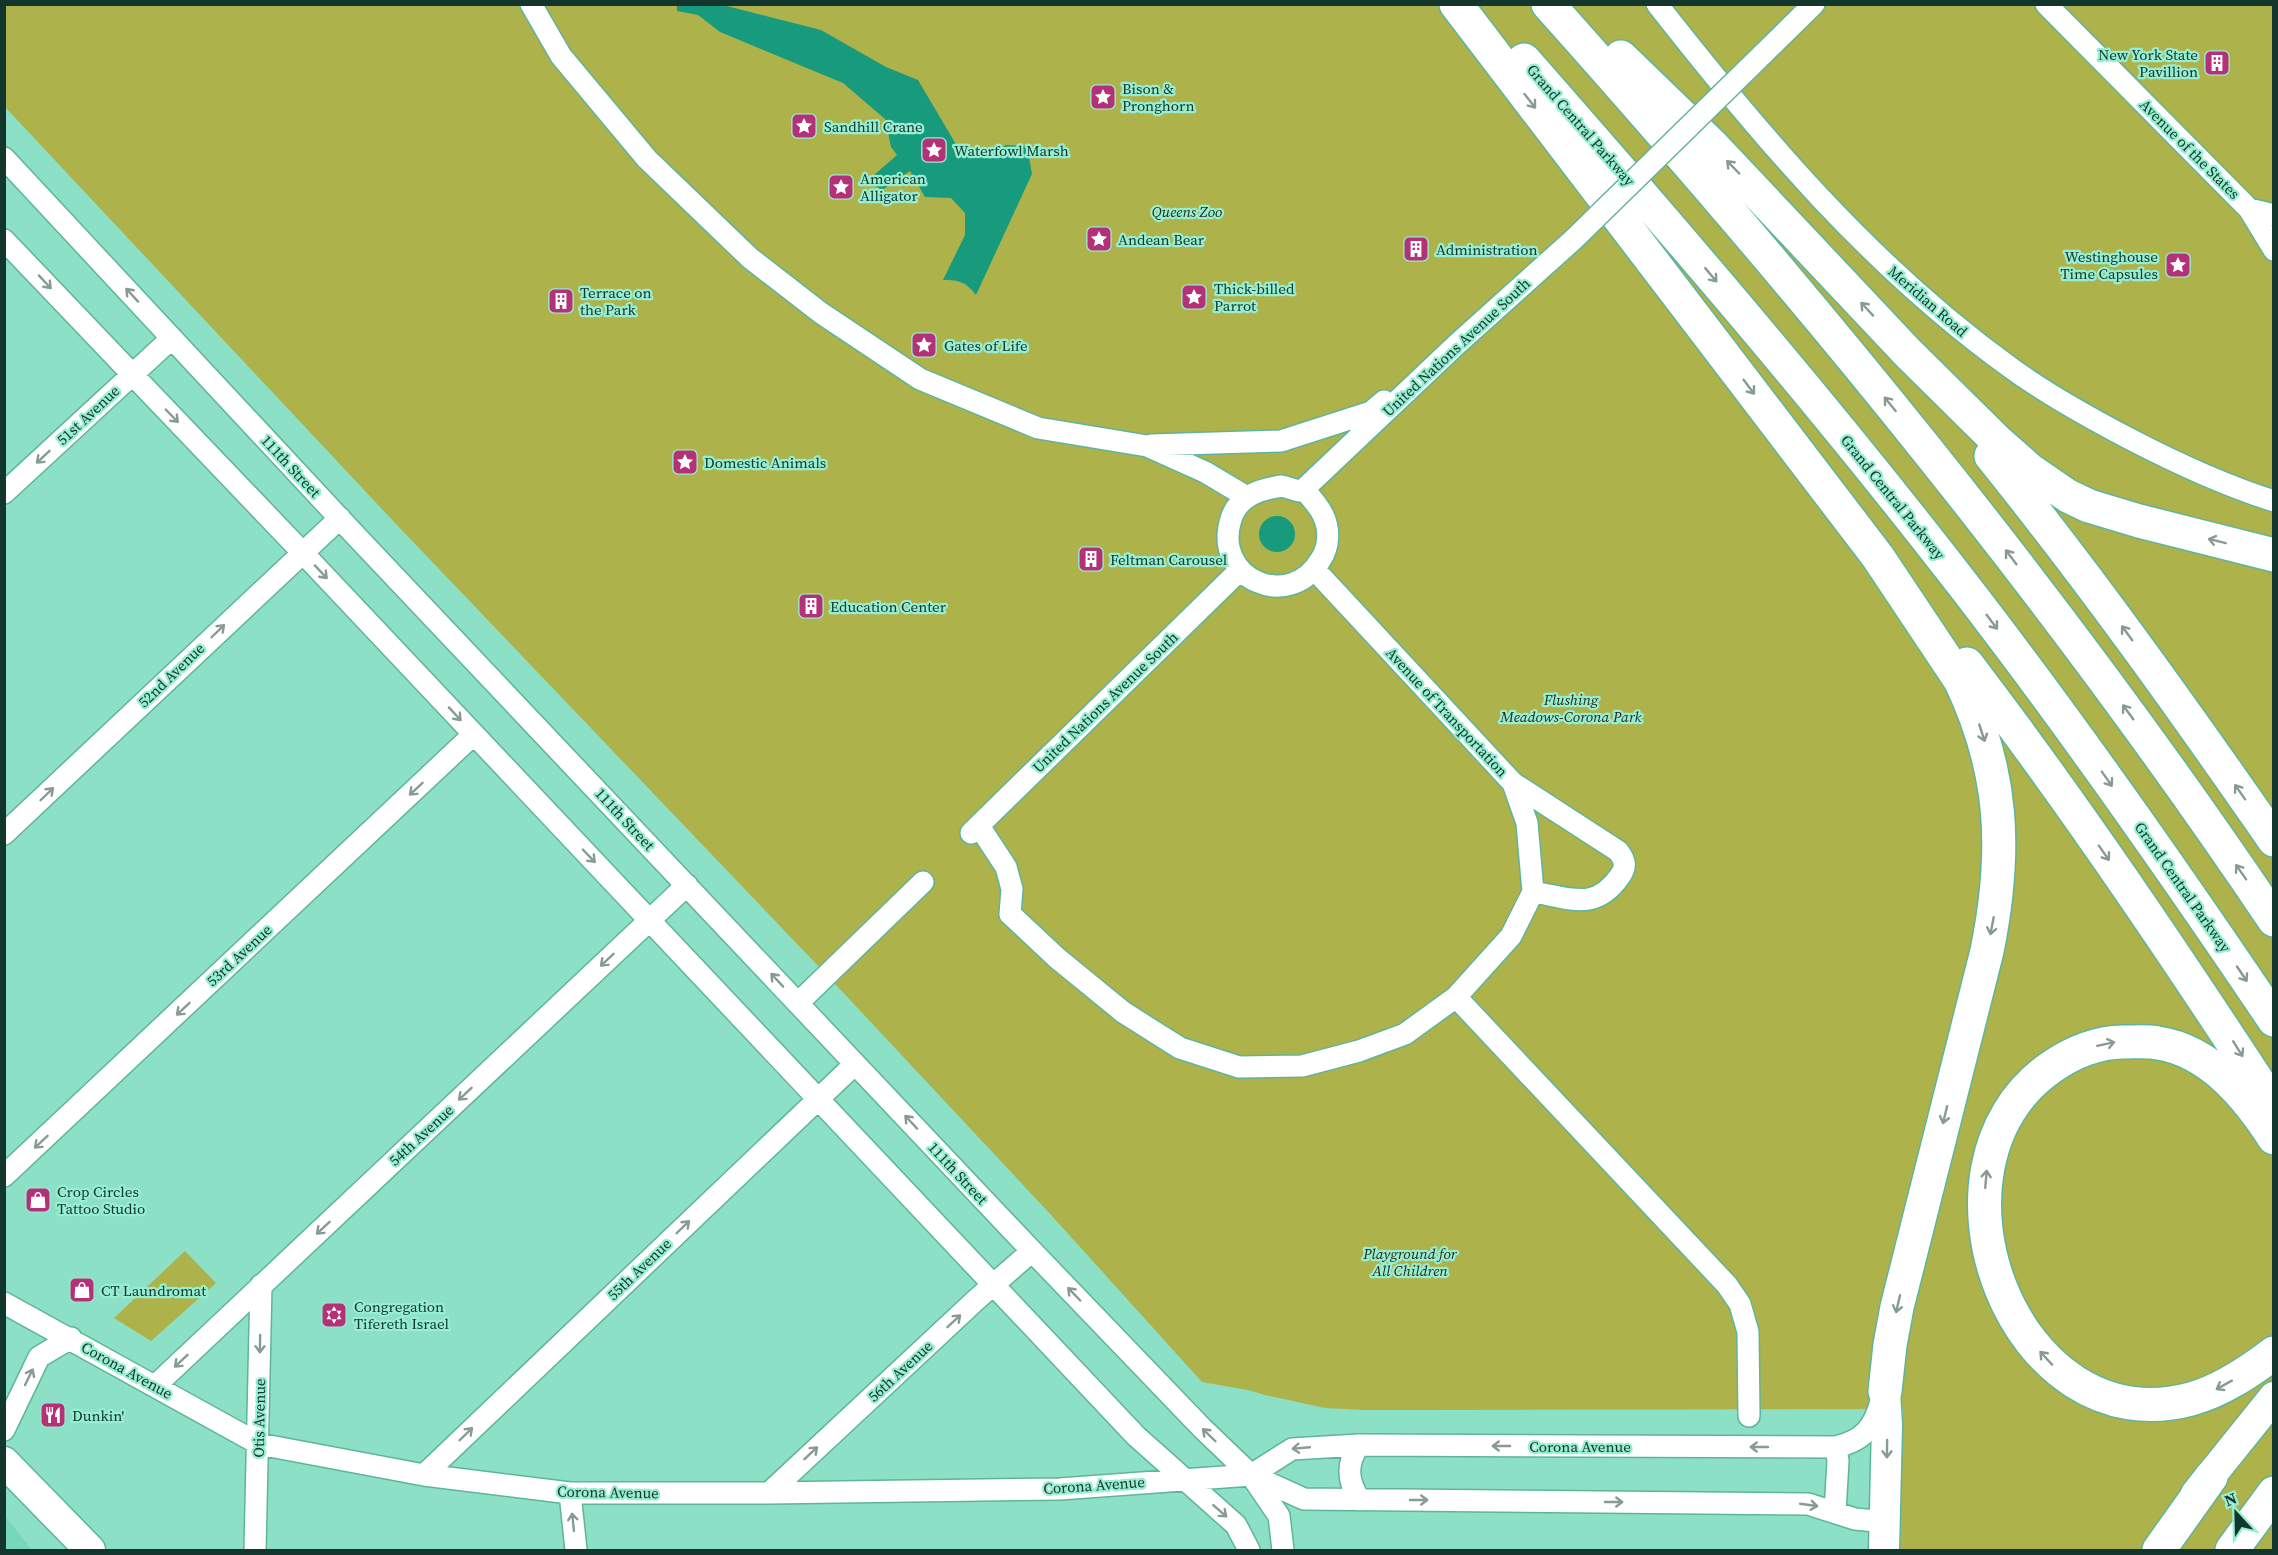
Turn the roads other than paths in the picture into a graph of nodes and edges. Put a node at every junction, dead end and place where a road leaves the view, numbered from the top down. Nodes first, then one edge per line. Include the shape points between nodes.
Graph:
1 (531, 4) edge
2 (1456, 4) edge
3 (1474, 4) edge
4 (1548, 4) edge
5 (1567, 4) edge
6 (1657, 4) edge
7 (1814, 4) edge
8 (2046, 4) edge
9 (4, 158) edge
10 (2249, 209) junction
11 (2274, 215) edge
12 (4, 240) edge
13 (2274, 250) edge
14 (172, 338) junction
15 (1456, 345) junction
16 (1907, 352) junction
17 (131, 374) junction
18 (1147, 446) junction
19 (1304, 489) junction
20 (4, 494) edge
21 (1246, 497) junction
22 (2274, 501) edge
23 (340, 518) junction
24 (302, 552) junction
25 (2274, 555) edge
26 (1878, 557) junction
27 (1240, 570) junction
28 (1315, 570) junction
29 (474, 734) junction
30 (1514, 783) junction
31 (4, 834) edge
32 (2274, 840) edge
33 (923, 882) dead end
34 (687, 885) junction
35 (1533, 892) junction
36 (650, 920) junction
37 (2274, 920) edge
38 (1456, 997) junction
39 (798, 1003) junction
40 (2274, 1020) edge
41 (855, 1064) junction
42 (818, 1098) junction
43 (2274, 1106) edge
44 (2274, 1138) edge
45 (4, 1176) edge
46 (1032, 1251) junction
47 (994, 1284) junction
48 (261, 1285) junction
49 (4, 1303) edge
50 (71, 1338) junction
51 (2274, 1353) edge
52 (155, 1386) junction
53 (1885, 1391) junction
54 (2274, 1397) edge
55 (1749, 1416) dead end
56 (4, 1430) edge
57 (259, 1444) junction
58 (1359, 1445) junction
59 (1836, 1447) junction
60 (4, 1462) edge
61 (424, 1475) junction
62 (1251, 1475) junction
63 (2211, 1477) junction
64 (1183, 1479) junction
65 (570, 1493) junction
66 (769, 1493) junction
67 (2274, 1493) edge
68 (1360, 1500) junction
69 (1835, 1512) junction
70 (1885, 1536) edge
71 (90, 1551) edge
72 (255, 1551) edge
73 (576, 1551) edge
74 (1249, 1551) edge
75 (1283, 1551) edge
76 (2146, 1551) edge
77 (2159, 1551) edge
78 (2232, 1551) edge

1 - 18 street via 561,56 648,159 750,258 821,313 920,379 1038,428
2 -> 26 highway
3 -> 40 highway, Grand Central Parkway via 1748,319 1941,556 2102,771
37 -> 4 highway via 2134,721 1930,453 1718,198
16 -> 5 highway via 1712,145
6 - 22 street, Meridian Road via 1742,111 1838,217 1919,295 1982,347 2044,390 2149,449
7 - 15 street, United Nations Avenue South, bridge via 1574,239
8 - 10 street, Avenue of the States
14 -> 9 street, 111th Street
10 - 11 street
10 - 13 street, Avenue of the States
12 -> 17 street
14 - 17 street, 51st Avenue
14 - 23 street, 111th Street
15 - 18 street via 1371,412 1281,441
15 - 19 street, United Nations Avenue South
25 -> 16 highway via 2112,514 2068,496 2013,456
32 -> 16 highway via 2049,528
17 -> 20 street, 51st Avenue
17 -> 24 street
18 - 21 street via 1205,472
19 - 21 street via 1282,486
19 - 28 street via 1324,515 1328,535 1326,552
21 - 27 street via 1232,515 1227,532 1231,555
23 - 24 street, 52nd Avenue
23 - 34 street, 111th Street
24 -> 29 street
31 -> 24 street, 52nd Avenue
26 -> 43 highway via 1944,634 2044,767
26 -> 53 highway via 1950,663 1970,702 1993,773 2000,839 1992,927 1897,1307
27 - 28 street via 1263,585 1280,587 1301,581
27 - 38 street, United Nations Avenue South via 975,830 1006,867 1012,889 1010,914 1123,1012 1180,1048 1239,1067 1302,1066 1359,1051 1405,1034
28 - 30 street, Avenue of Transportation
29 -> 36 street
29 -> 45 street, 53rd Avenue
30 - 35 street, Avenue of Transportation via 1527,823
30 - 35 street via 1618,851 1625,864 1612,887 1595,899
33 - 39 street
34 - 36 street, 54th Avenue
39 -> 34 street, 111th Street
35 - 38 street via 1511,936
36 - 42 street
36 -> 48 street, 54th Avenue
38 - 55 street via 1727,1285 1740,1304 1748,1332
39 - 41 street, 111th Street
41 - 42 street, 55th Avenue
46 -> 41 street, 111th Street
42 - 47 street
61 -> 42 street, 55th Avenue
51 -> 44 highway via 2232,1381 2190,1399 2150,1405 2090,1391 2056,1369 2017,1320 1998,1282 1984,1219 1990,1152 2008,1111 2037,1077 2075,1053 2098,1046 2158,1043 2196,1057 2240,1092
46 - 47 street, 56th Avenue
62 -> 46 street, 111th Street
47 - 64 street via 1136,1436
66 -> 47 street, 56th Avenue
48 -> 52 street, 54th Avenue
48 -> 57 street, Otis Avenue
49 - 50 street, Corona Avenue
50 - 52 street, Corona Avenue
56 -> 50 street via 39,1357
52 - 57 street, Corona Avenue
53 - 59 street, Corona Avenue via 1870,1428 1859,1439
53 -> 70 main road
54 - 63 main road
57 - 61 street, Corona Avenue
57 - 72 street, Otis Avenue
59 -> 58 street, Corona Avenue
58 -> 62 street, Corona Avenue via 1292,1449
58 - 68 street via 1352,1455 1349,1475
59 - 69 street
60 - 71 main road
61 - 65 street, Corona Avenue
62 - 64 street, Corona Avenue
62 - 68 street, Corona Avenue via 1304,1499
62 - 75 street via 1279,1516
63 - 76 main road
63 - 77 highway
64 - 66 street, Corona Avenue via 1060,1489
64 -> 74 street via 1236,1525
65 - 66 street, Corona Avenue
73 -> 65 street
67 - 78 highway
68 -> 69 street, Corona Avenue via 1808,1504
69 - 70 street, Corona Avenue

